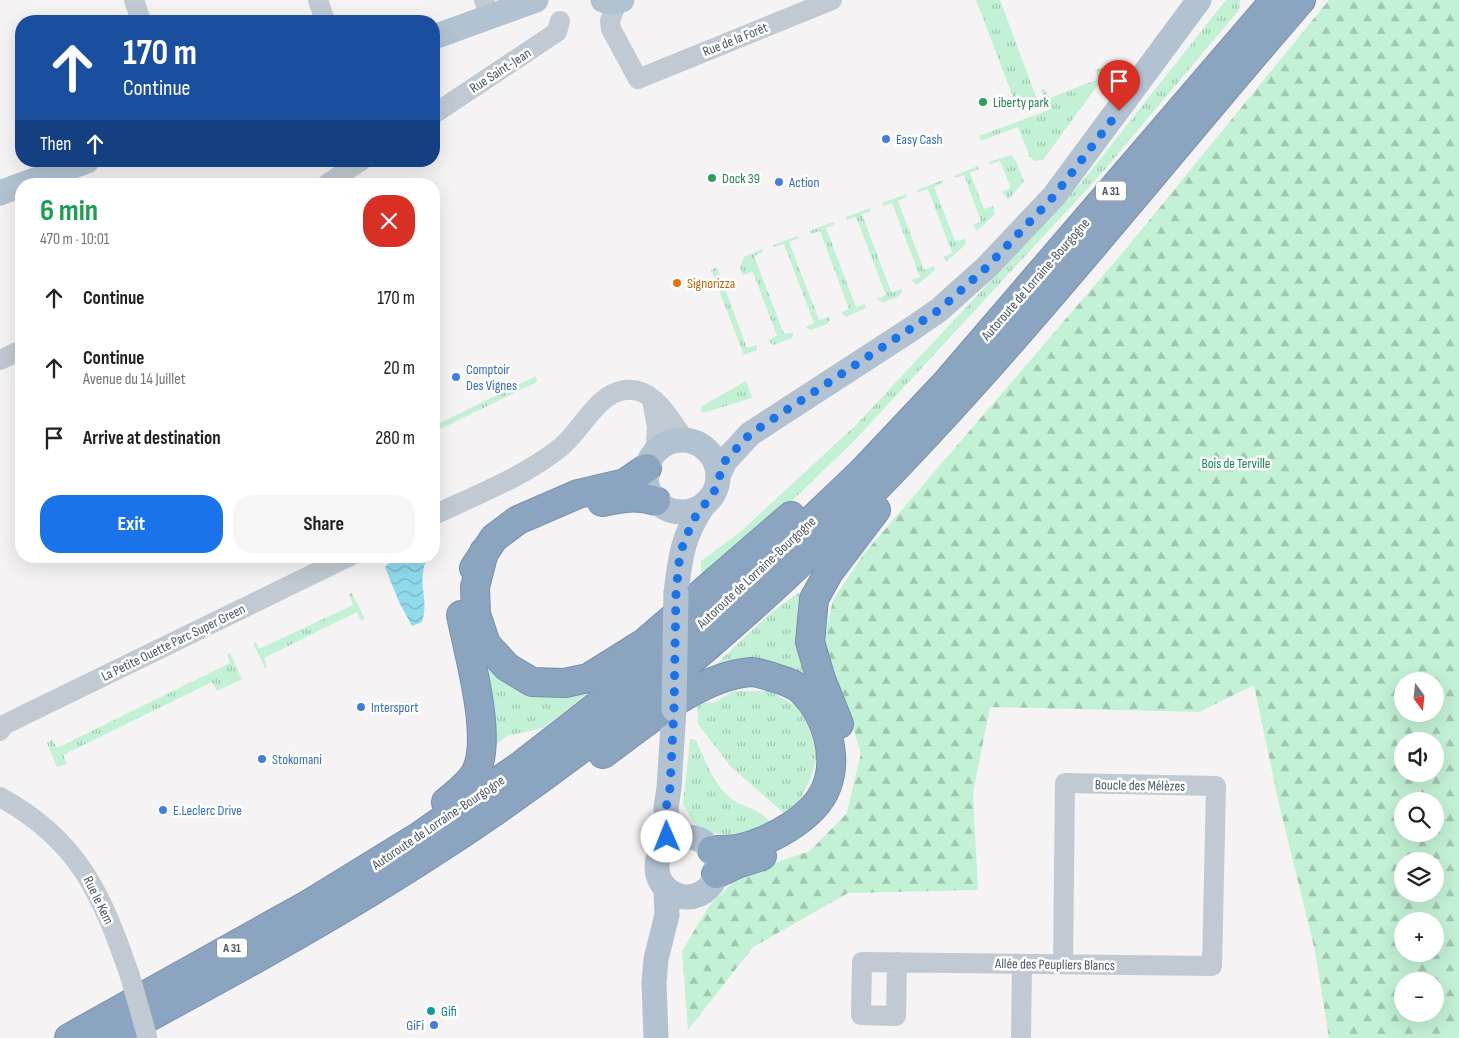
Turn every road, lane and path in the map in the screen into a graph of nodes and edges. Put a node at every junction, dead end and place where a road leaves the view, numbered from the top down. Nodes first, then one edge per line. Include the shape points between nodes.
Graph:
1 (134, 0) edge
2 (318, 0) edge
3 (536, 0) edge
4 (832, 0) edge
5 (1199, 0) edge
6 (1275, 0) edge
7 (1301, 0) edge
8 (614, 1) edge
9 (487, 8) edge
10 (139, 15) edge
11 (324, 15) edge
12 (560, 21) dead end
13 (440, 34) edge
14 (440, 110) edge
15 (70, 167) edge
16 (353, 167) edge
17 (39, 178) edge
18 (336, 178) edge
19 (15, 187) edge
20 (0, 192) edge
21 (15, 353) edge
22 (0, 360) edge
23 (946, 382) junction
24 (651, 398) junction
25 (750, 434) junction
26 (926, 437) junction
27 (690, 442) junction
28 (651, 461) junction
29 (718, 476) junction
30 (659, 503) junction
31 (703, 506) junction
32 (546, 508) junction
33 (440, 512) edge
34 (484, 552) junction
35 (680, 553) junction
36 (336, 563) edge
37 (0, 731) edge
38 (670, 788) junction
39 (0, 797) edge
40 (666, 844) junction
41 (393, 853) junction
42 (706, 854) junction
43 (424, 859) junction
44 (666, 890) junction
45 (696, 896) junction
46 (897, 962) dead end
47 (1022, 964) junction
48 (1064, 964) junction
49 (1212, 966) joint
50 (147, 1037) edge
51 (69, 1038) edge
52 (110, 1038) edge
53 (656, 1038) edge
54 (668, 1038) edge
55 (1021, 1038) edge

1 - 10 street
2 - 11 street
3 - 9 main road
4 - 8 street, Rue de la Forêt via 638,79 611,29
5 - 25 main road via 1054,196 987,267 932,315
6 - 23 highway, Autoroute de Lorraine-Bourgogne / A 31
7 - 26 highway, Autoroute de Lorraine-Bourgogne / A 31
9 - 13 main road
12 - 14 street, Rue Saint-Jean via 557,32
15 - 17 main road
16 - 18 street
19 - 20 main road
21 - 22 street
23 - 34 highway via 644,643 588,678 565,683 532,682 507,667 486,644 476,614 475,587
23 - 41 highway, Autoroute de Lorraine-Bourgogne / A 31 via 862,472 707,620 520,766
24 - 27 street
24 - 28 street via 657,427
24 - 33 street via 626,390 610,395 562,446 541,462
25 - 27 main road via 713,443
25 - 29 main road via 725,461
26 - 42 highway via 921,458 857,533 814,599 810,642 820,678 837,715 844,753 840,790 830,808 812,828 775,852 737,864
26 - 43 highway, Autoroute de Lorraine-Bourgogne / A 31 via 847,518 720,636 574,754
27 - 28 main road via 669,443
27 - 29 main road via 702,447 714,459
28 - 30 main road via 648,486
28 - 32 highway via 625,483 578,494
29 - 31 main road via 714,492
30 - 31 main road via 670,510 687,512
30 - 32 highway via 642,496 628,496 576,507
30 - 35 main road via 671,523
31 - 35 main road via 693,520
32 - 34 highway via 518,520 494,538
34 - 41 highway via 467,579 460,611 480,711 483,746 475,774 455,795 434,810
35 - 38 main road, bridge
36 - 37 street, La Petite Ouette Parc Super Green via 4,725
38 - 40 main road via 666,808
38 - 42 main road via 678,816
39 - 50 street, Rue le Kem, bridge via 38,820 60,839 82,867 104,909 130,976
40 - 42 main road via 682,837
40 - 44 main road via 656,864 659,880
41 - 51 highway, Autoroute de Lorraine-Bourgogne / A 31 via 309,904
42 - 43 highway via 738,848 798,822 815,807 827,787 829,739 819,713 803,692 785,681 753,672 715,680 690,693 544,796 452,855
42 - 45 main road via 712,883
43 - 52 highway, Autoroute de Lorraine-Bourgogne / A 31 via 262,955
44 - 45 main road via 680,897
44 - 53 main road via 667,914 655,967
45 - 54 main road via 673,948 668,983
46 - 47 street, Allée des Peupliers Blancs
47 - 48 street, Allée des Peupliers Blancs
47 - 55 street
48 - 49 street, Allée des Peupliers Blancs
48 - 49 street, Boucle des Mélèzes via 1065,783 1216,786

